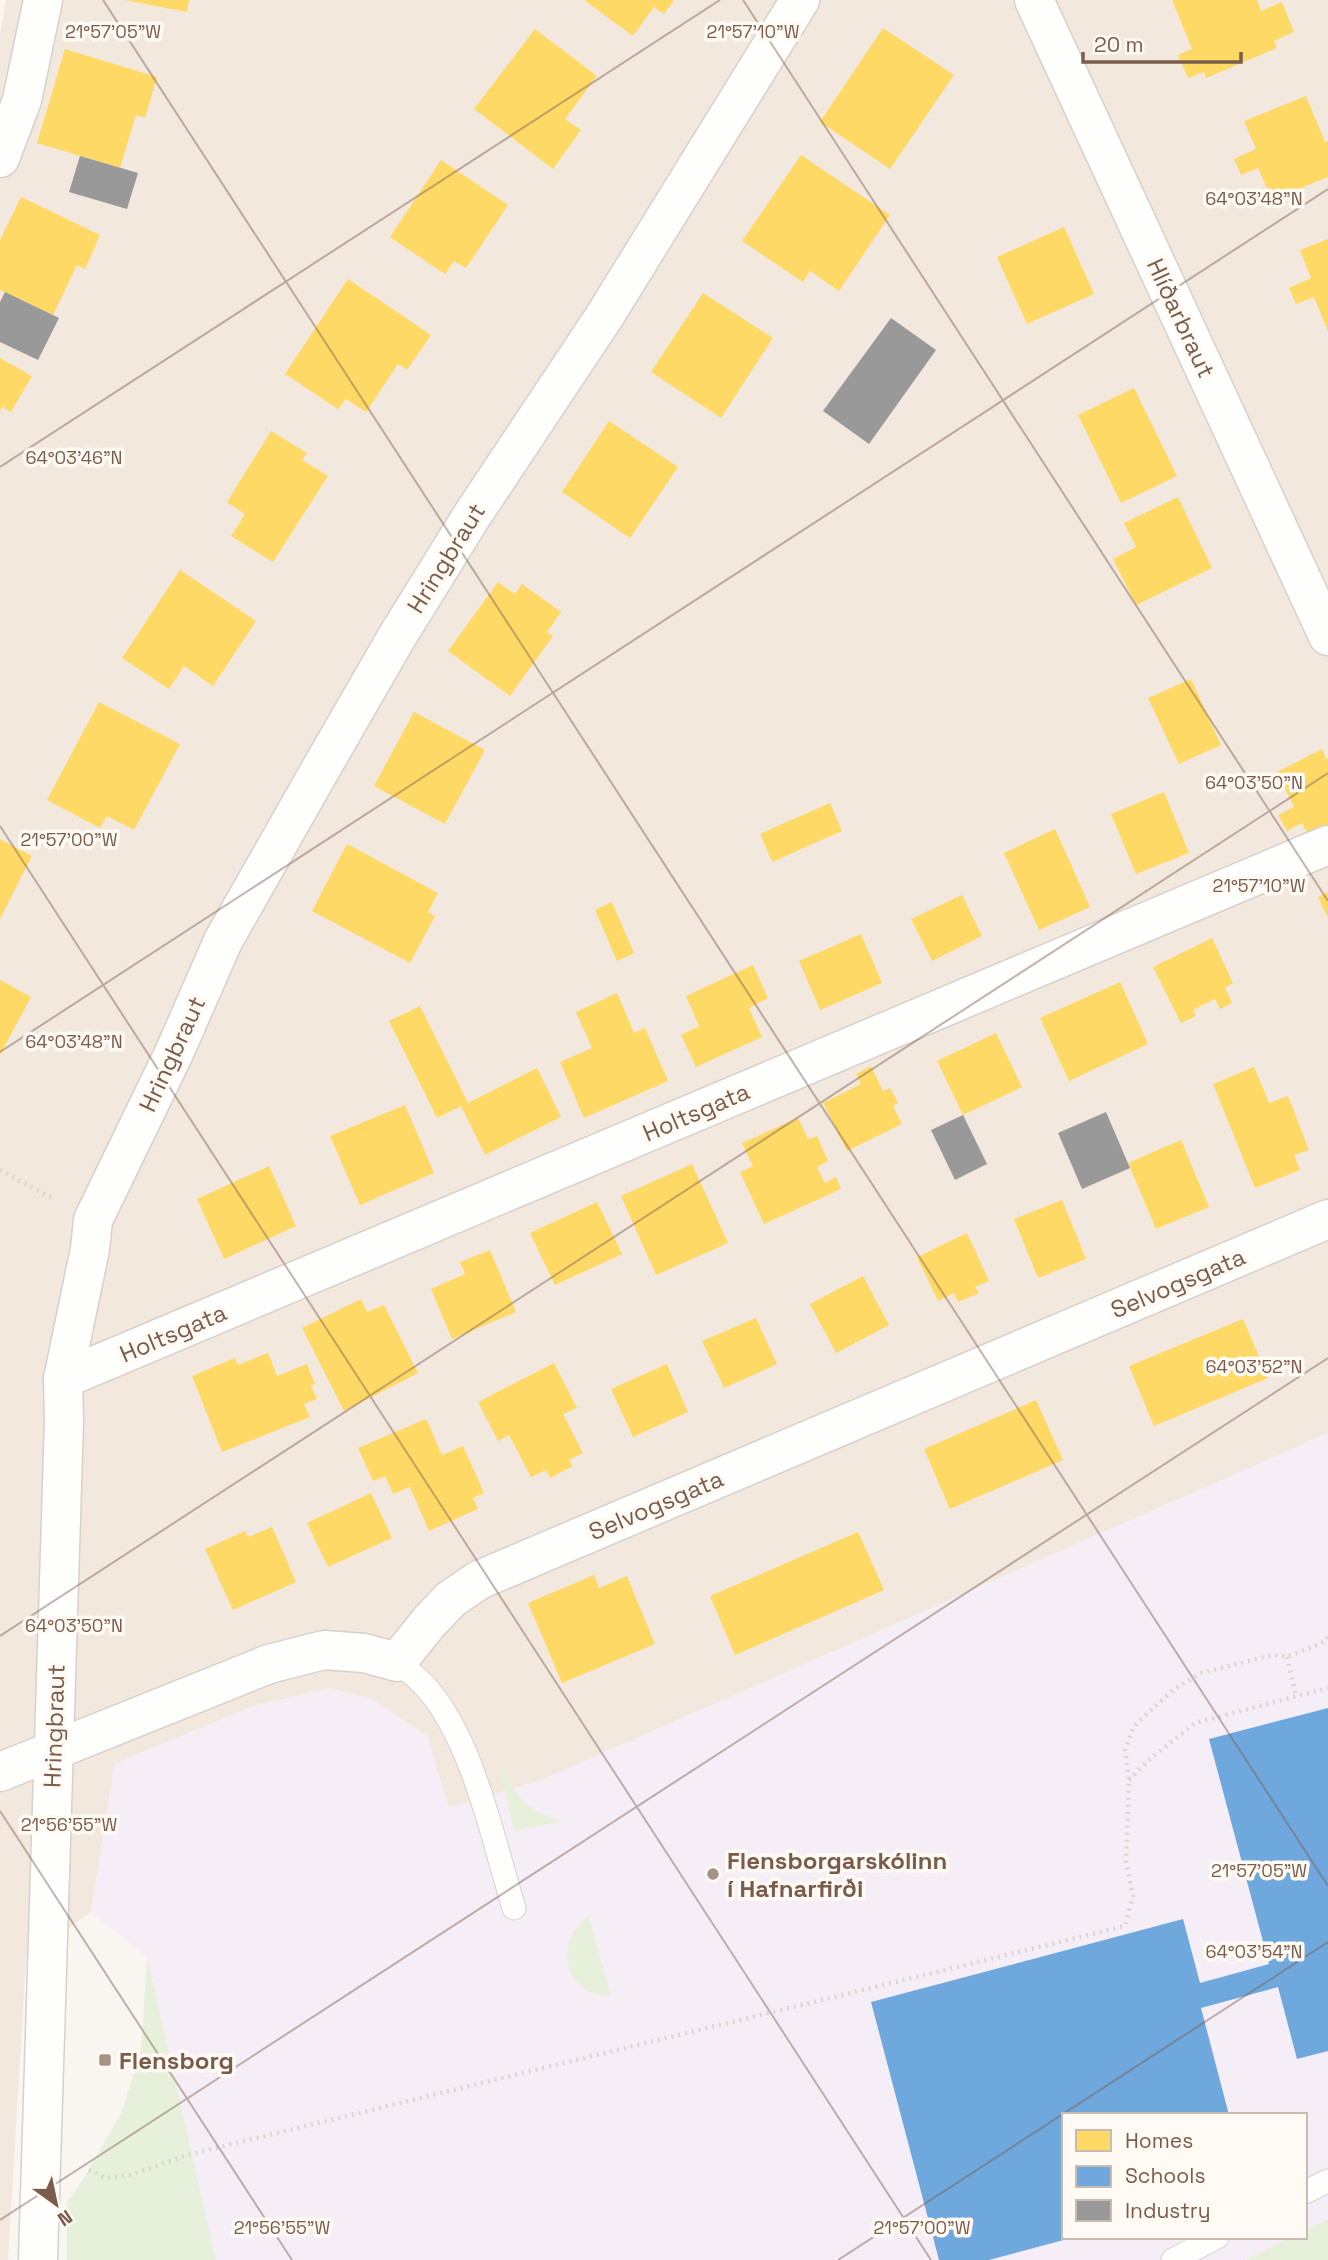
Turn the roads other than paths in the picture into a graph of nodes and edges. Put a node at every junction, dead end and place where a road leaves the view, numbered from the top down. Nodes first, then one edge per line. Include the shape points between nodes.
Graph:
1 (43, 0) edge
2 (800, 0) edge
3 (1034, 0) edge
4 (0, 158) edge
5 (1328, 636) edge
6 (1328, 845) edge
7 (1328, 1219) edge
8 (63, 1380) junction
9 (397, 1662) junction
10 (53, 1749) junction
11 (0, 1772) edge
12 (514, 1908) dead end
13 (1328, 2181) edge
14 (1307, 2191) edge
15 (1213, 2239) edge
16 (38, 2260) edge
17 (1173, 2260) edge

1 - 4 street via 22,100
2 - 8 street, Hringbraut via 604,317 398,635 223,941 93,1220
3 - 5 street, Hlíðarbraut
6 - 8 street, Holtsgata
7 - 9 street, Selvogsgata via 480,1580 451,1599
8 - 10 street, Hringbraut
9 - 10 street via 364,1653 324,1650 270,1664
9 - 12 lane via 426,1686 454,1727
10 - 11 street
10 - 16 street, Hringbraut
13 - 14 lane
15 - 17 lane

